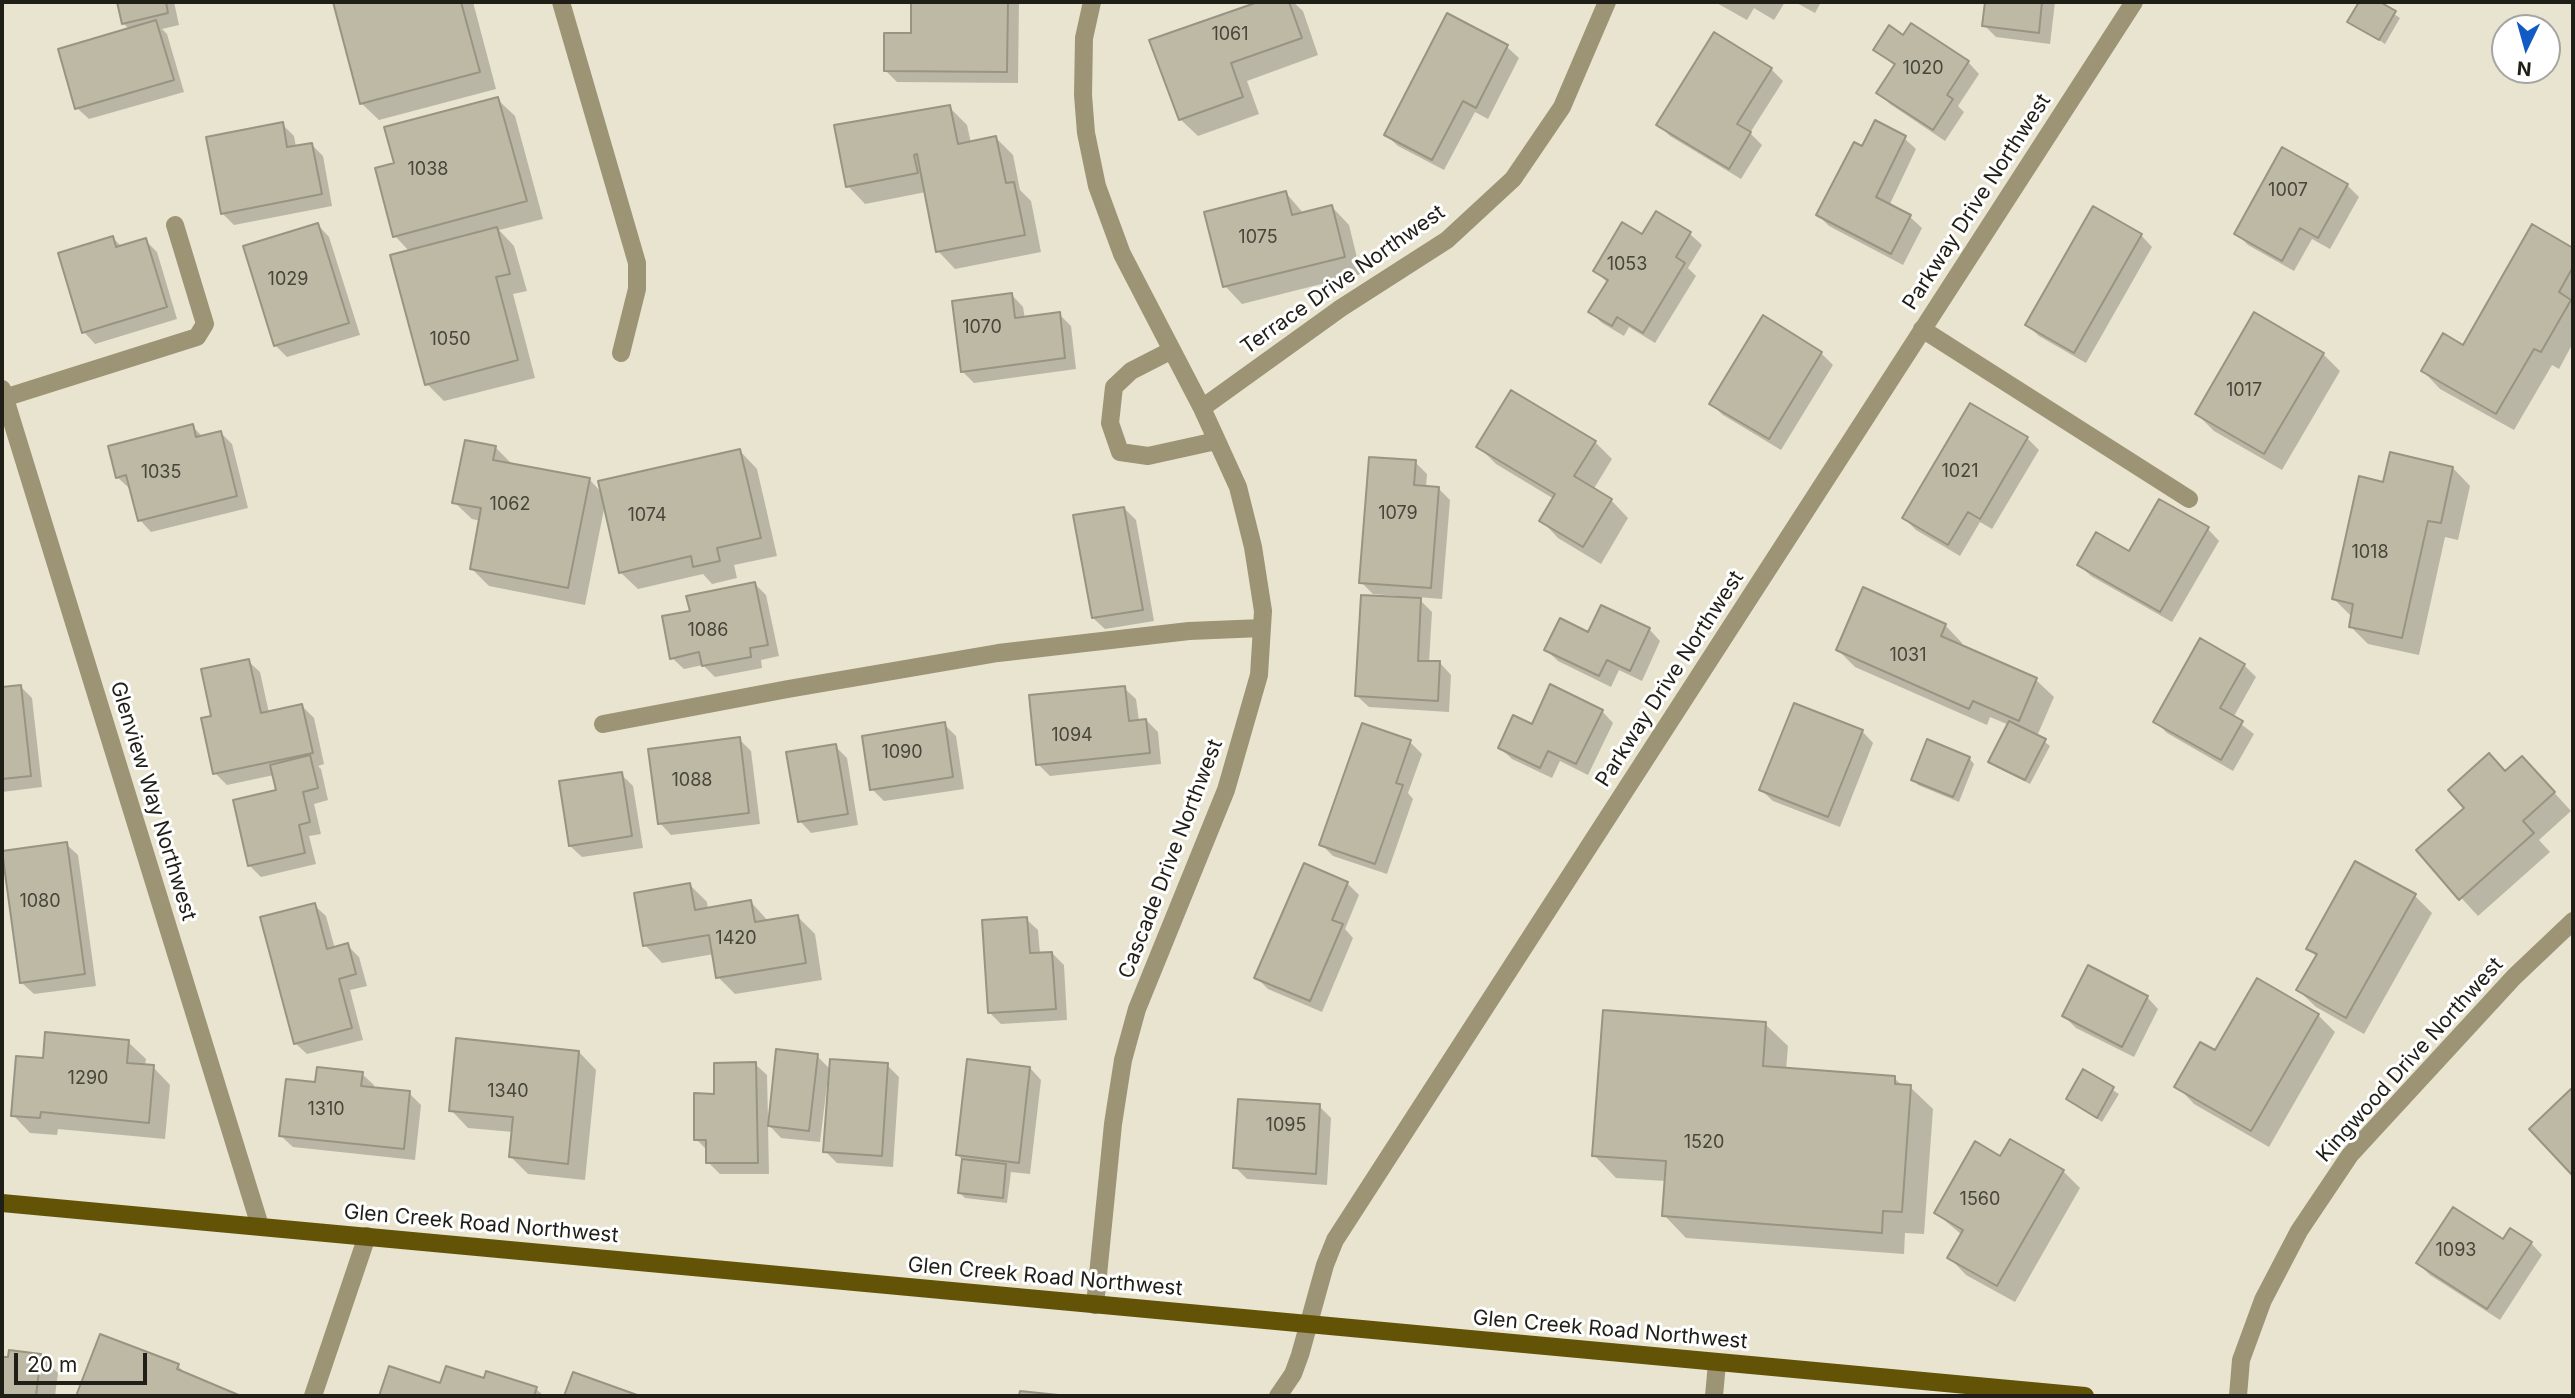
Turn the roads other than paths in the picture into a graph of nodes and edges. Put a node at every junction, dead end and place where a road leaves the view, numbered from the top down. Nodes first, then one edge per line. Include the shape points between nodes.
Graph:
1 (561, 2) edge
2 (1092, 2) edge
3 (1607, 2) edge
4 (2134, 2) edge
5 (175, 225) dead end
6 (1922, 329) junction
7 (1172, 350) junction
8 (621, 353) dead end
9 (3, 393) edge
10 (1202, 408) junction
11 (1216, 441) junction
12 (2189, 499) dead end
13 (1262, 628) junction
14 (603, 724) dead end
15 (2573, 921) edge
16 (2, 1203) edge
17 (260, 1226) junction
18 (367, 1236) junction
19 (1095, 1304) junction
20 (1309, 1325) junction
21 (1717, 1363) junction
22 (313, 1396) edge
23 (1278, 1396) edge
24 (1714, 1396) edge
25 (2085, 1396) edge
26 (2238, 1396) edge

1 - 8 street via 637,263 637,289
2 - 7 street, Cascade Drive Northwest via 1084,38 1083,94 1097,186 1122,254
3 - 10 street, Terrace Drive Northwest via 1562,107 1513,179 1447,240
4 - 6 street, Parkway Drive Northwest
5 - 9 street via 205,324 197,337
6 - 12 street
6 - 20 street, Parkway Drive Northwest via 1335,1240
7 - 10 street, Cascade Drive Northwest
7 - 11 street via 1131,371 1114,387 1110,423 1120,452 1148,456
9 - 17 street, Glenview Way Northwest
10 - 11 street, Cascade Drive Northwest
11 - 13 street, Cascade Drive Northwest via 1238,487 1253,547
13 - 14 street via 1189,631 998,653
13 - 19 street, Cascade Drive Northwest via 1259,675 1226,790 1137,1009 1123,1060
15 - 26 street, Kingwood Drive Northwest via 2514,977 2350,1155 2299,1231 2263,1300 2241,1360
16 - 17 main road, Glen Creek Road Northwest
17 - 18 main road, Glen Creek Road Northwest
18 - 19 main road, Glen Creek Road Northwest
18 - 22 street
19 - 20 main road, Glen Creek Road Northwest
20 - 21 main road, Glen Creek Road Northwest
20 - 23 street, Parkway Drive Northwest via 1293,1374
21 - 24 street
21 - 25 main road, Glen Creek Road Northwest

